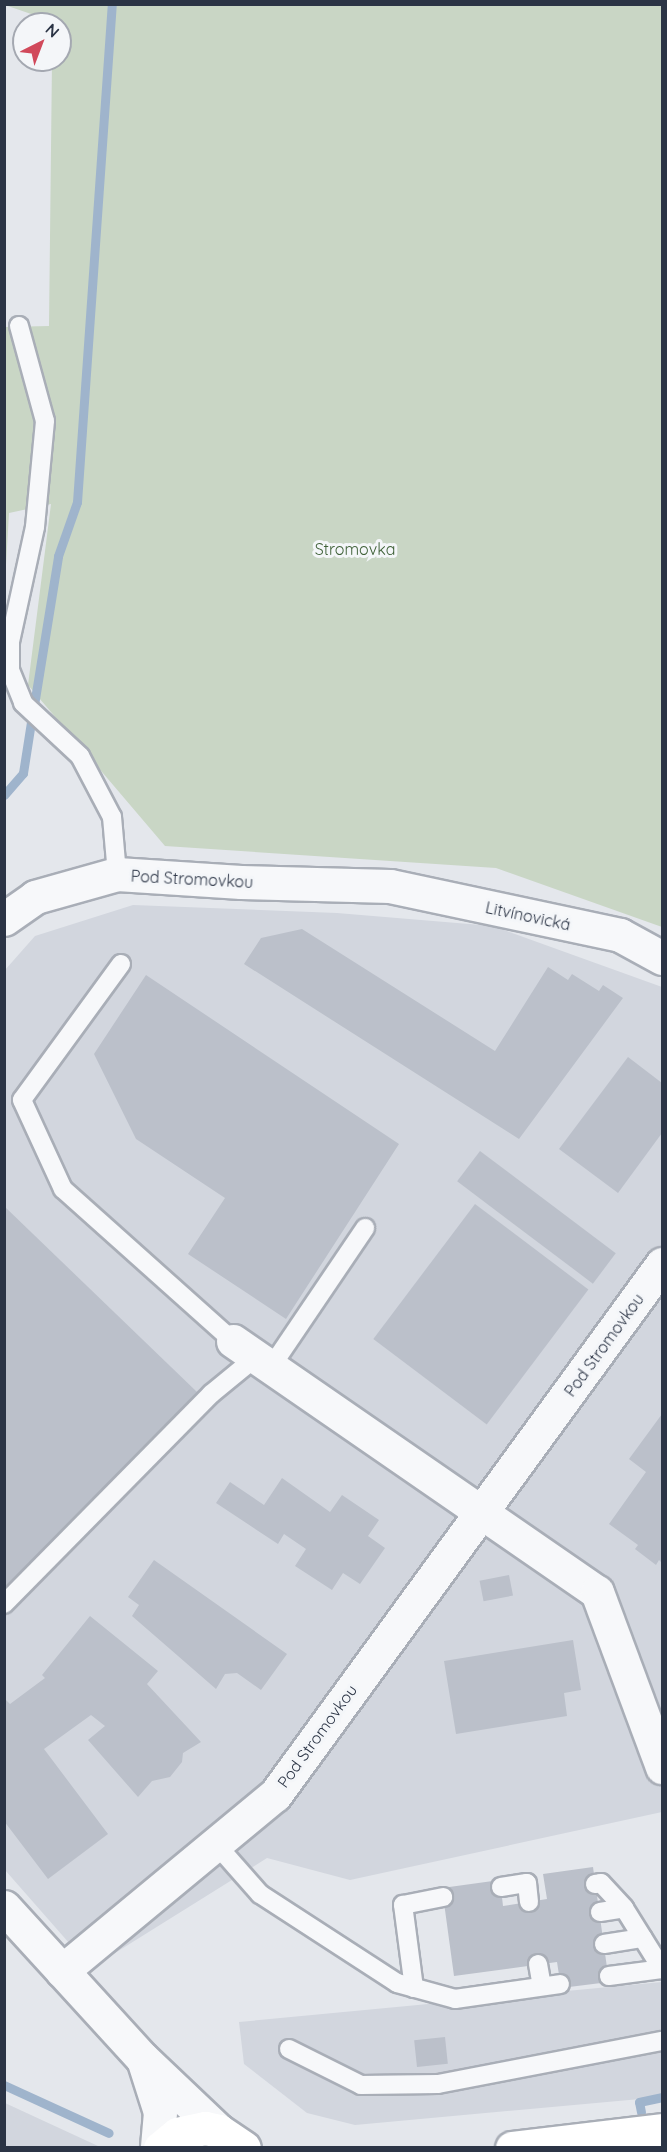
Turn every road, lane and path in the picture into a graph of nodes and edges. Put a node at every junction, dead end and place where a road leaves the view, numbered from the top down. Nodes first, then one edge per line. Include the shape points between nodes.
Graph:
1 (20, 326) dead end
2 (117, 874) junction
3 (390, 886) joint
4 (4, 919) edge
5 (663, 958) edge
6 (121, 964) dead end
7 (364, 1228) dead end
8 (663, 1264) edge
9 (253, 1355) junction
10 (483, 1514) junction
11 (4, 1604) edge
12 (663, 1767) edge
13 (214, 1843) junction
14 (596, 1884) dead end
15 (501, 1887) dead end
16 (534, 1896) dead end
17 (444, 1897) dead end
18 (4, 1907) edge
19 (624, 1908) junction
20 (600, 1912) dead end
21 (643, 1938) junction
22 (604, 1944) dead end
23 (538, 1964) dead end
24 (662, 1969) edge
25 (62, 1971) junction
26 (609, 1976) dead end
27 (414, 1988) junction
28 (663, 2041) edge
29 (289, 2049) dead end
30 (142, 2058) junction
31 (663, 2130) edge
32 (238, 2143) edge
33 (159, 2148) edge
34 (512, 2148) edge

1 - 2 lane via 45,421 35,527 10,642 10,670 23,703 80,756 112,817
2 - 3 street, Pod Stromovkou
2 - 4 street, Pod Stromovkou via 34,897
3 - 5 street, Litvínovická via 620,935
6 - 9 lane via 22,1100 63,1189
7 - 9 lane
8 - 10 street, Pod Stromovkou
9 - 10 street
9 - 11 lane
10 - 12 street via 597,1592
10 - 13 street, Pod Stromovkou via 381,1646 275,1795
13 - 25 street, Pod Stromovkou
13 - 27 lane via 260,1894 397,1983
14 - 19 lane via 601,1883
15 - 16 lane via 527,1883
17 - 27 lane via 403,1905
18 - 25 street
19 - 20 lane
19 - 21 lane
21 - 22 lane
21 - 24 lane
23 - 27 lane via 551,1985 455,1999
24 - 26 lane
25 - 30 street
28 - 29 lane via 438,2084 361,2085
30 - 32 street
30 - 33 street via 160,2112
31 - 34 main road
32 - 33 main road via 190,2129

